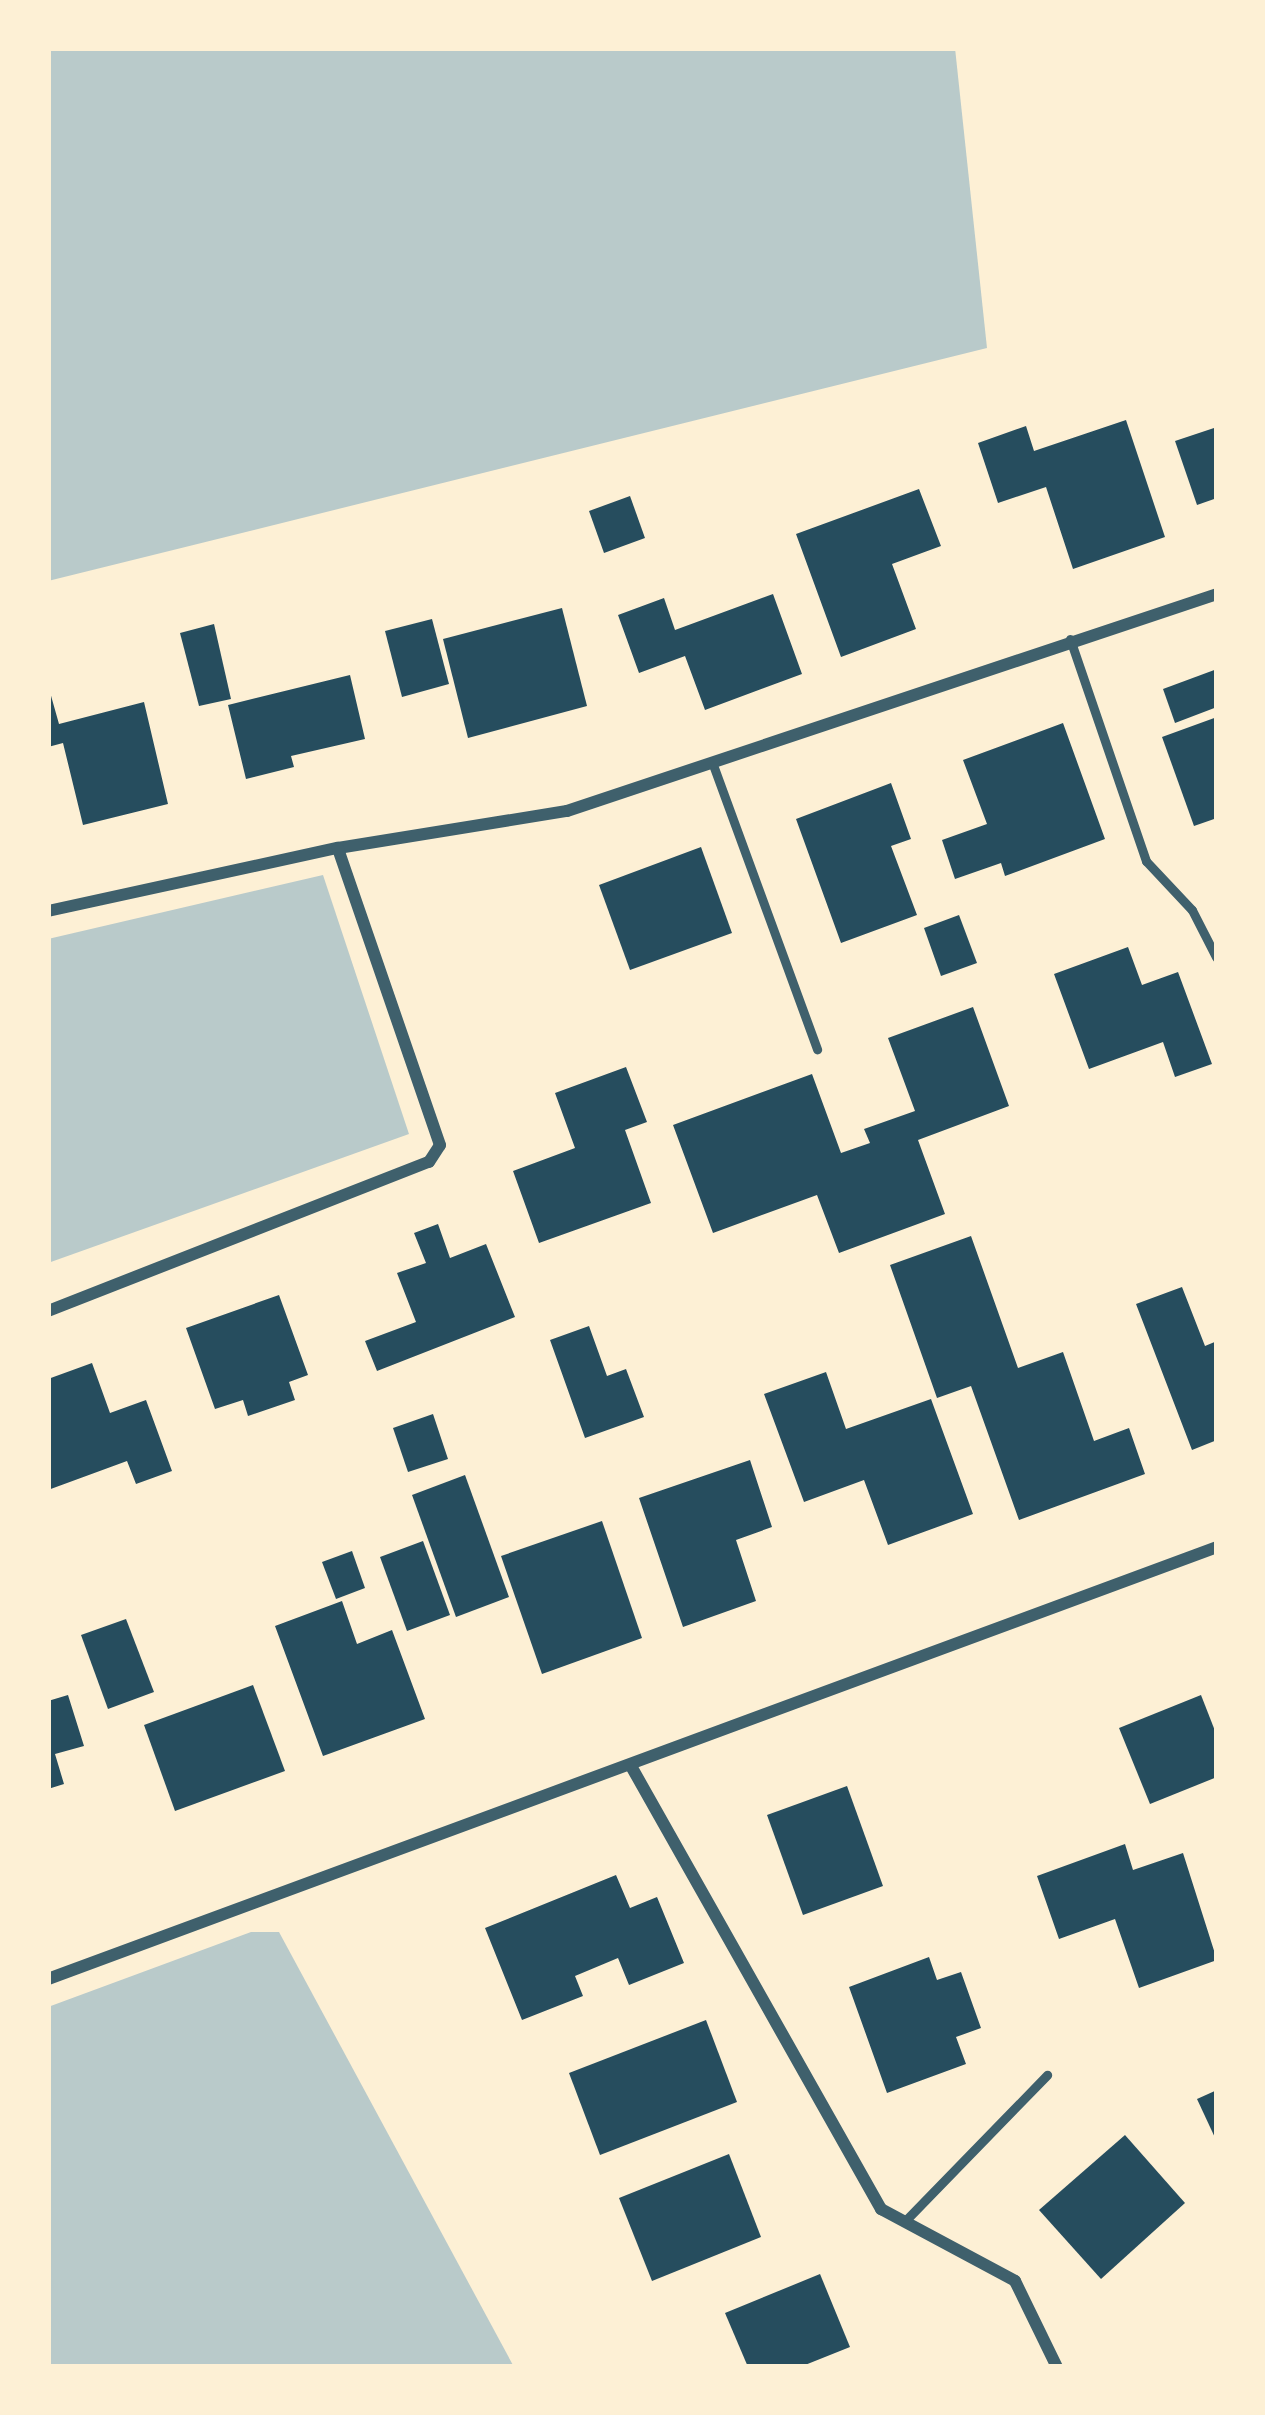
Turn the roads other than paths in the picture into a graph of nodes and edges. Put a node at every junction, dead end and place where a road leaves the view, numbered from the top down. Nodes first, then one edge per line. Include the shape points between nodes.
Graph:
1 (1217, 594) edge
2 (1070, 639) junction
3 (712, 762) junction
4 (338, 848) junction
5 (48, 910) edge
6 (1216, 957) edge
7 (817, 1048) dead end
8 (48, 1311) edge
9 (1217, 1547) edge
10 (631, 1766) junction
11 (48, 1979) edge
12 (1047, 2075) dead end
13 (905, 2221) junction
14 (1057, 2367) edge

1 - 2 street
2 - 3 street
2 - 6 lane via 1146,861 1192,910
3 - 4 street via 568,811
3 - 7 lane
4 - 5 street
4 - 8 street via 434,1123 440,1144 429,1162
9 - 10 street
10 - 11 street
10 - 13 street via 881,2209
12 - 13 lane
13 - 14 street via 1015,2281

